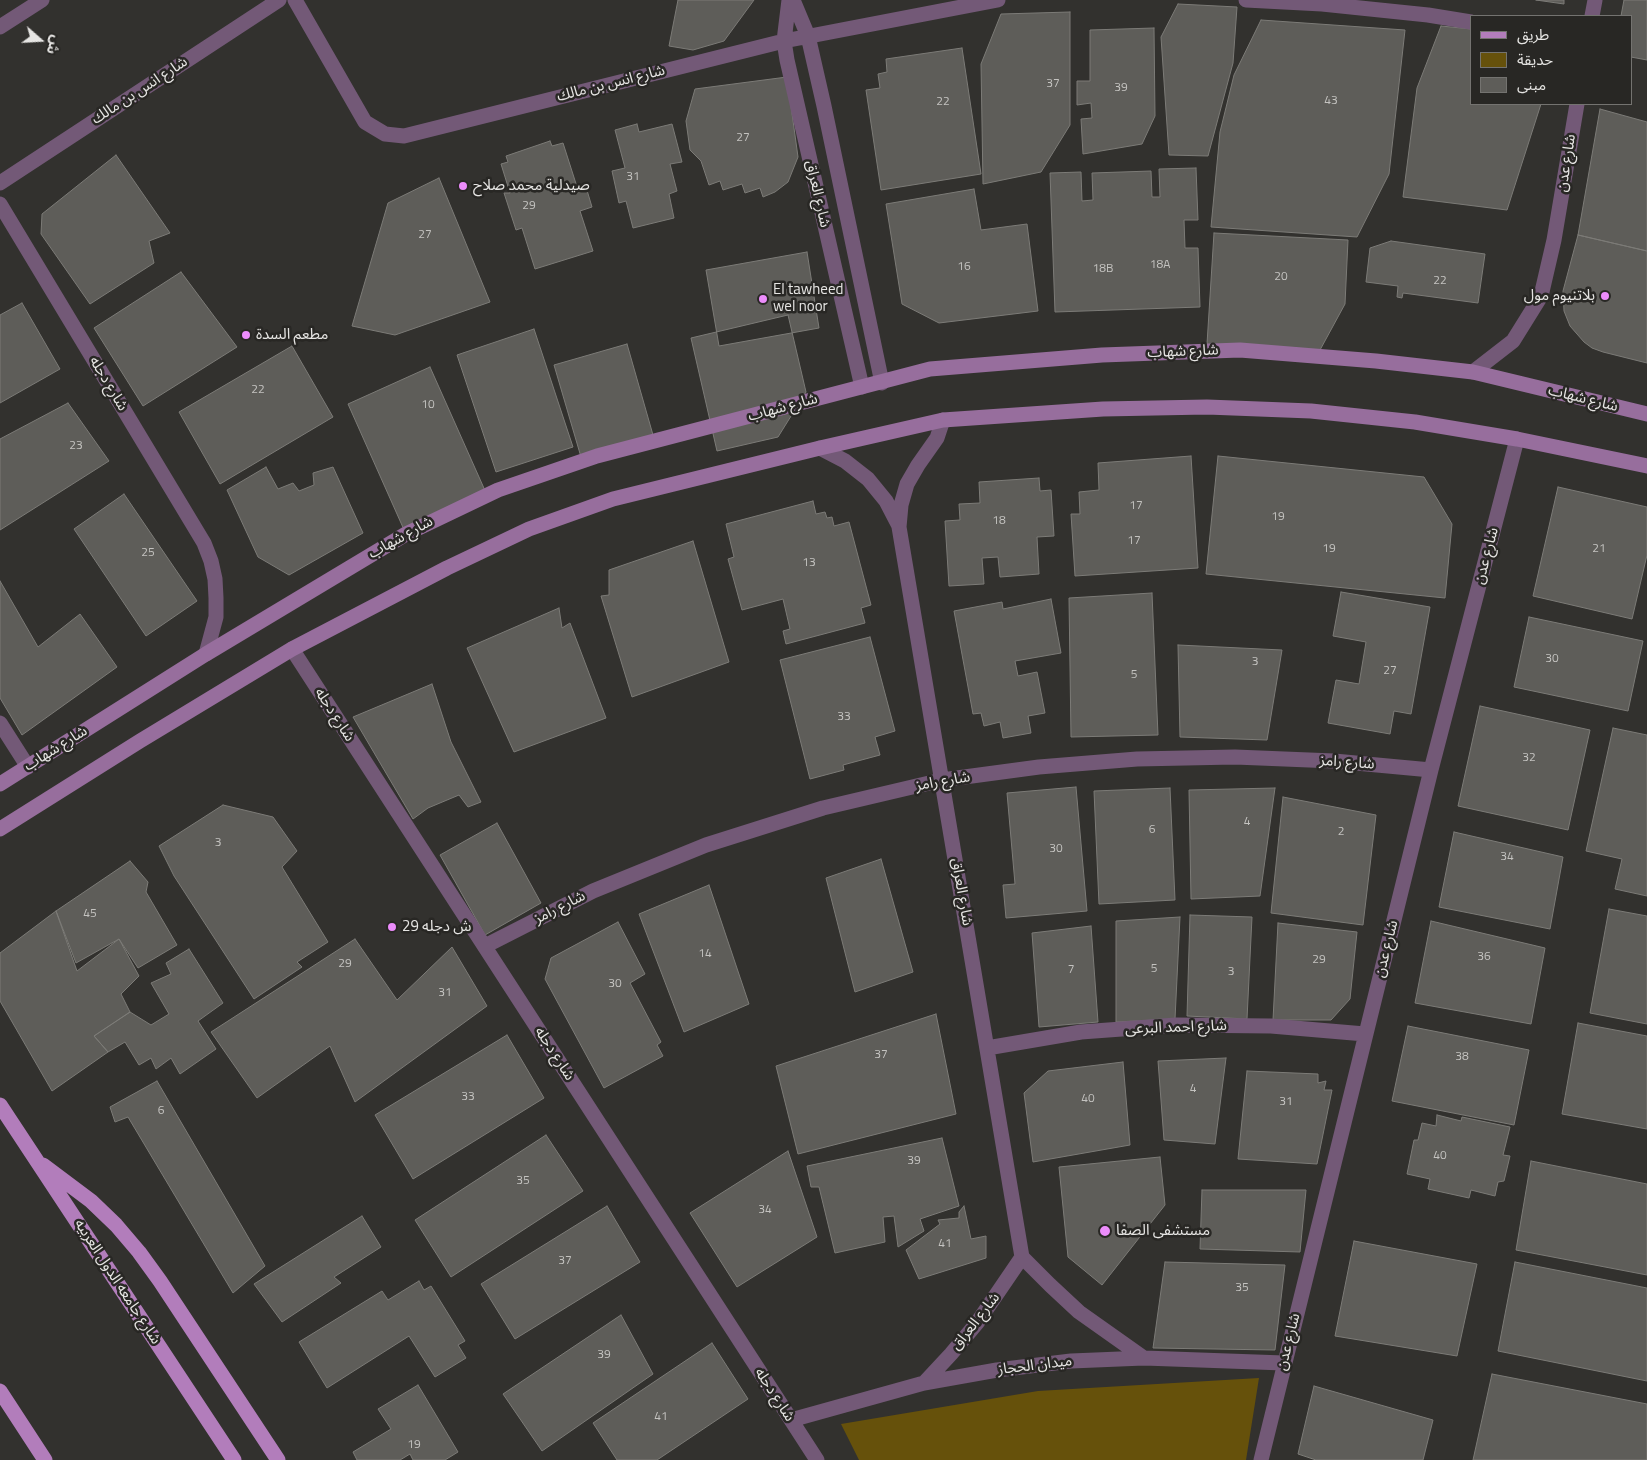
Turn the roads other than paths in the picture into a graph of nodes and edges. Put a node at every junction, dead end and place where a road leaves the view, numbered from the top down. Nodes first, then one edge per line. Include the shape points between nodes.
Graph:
1 (42, 0) edge
2 (279, 0) edge
3 (295, 0) edge
4 (791, 0) edge
5 (998, 0) edge
6 (1246, 0) edge
7 (1595, 0) edge
8 (1322, 2) edge
9 (1592, 15) edge
10 (1470, 22) edge
11 (0, 27) edge
12 (808, 36) junction
13 (784, 41) junction
14 (1577, 105) edge
15 (0, 183) edge
16 (0, 204) edge
17 (1473, 372) junction
18 (882, 382) junction
19 (862, 387) junction
20 (1647, 414) edge
21 (942, 420) junction
22 (1517, 439) junction
23 (820, 448) junction
24 (1647, 466) edge
25 (899, 527) junction
26 (292, 649) junction
27 (206, 654) junction
28 (0, 723) edge
29 (28, 767) junction
30 (1431, 770) junction
31 (942, 780) junction
32 (0, 784) edge
33 (0, 829) edge
34 (484, 946) junction
35 (1365, 1034) junction
36 (987, 1048) junction
37 (0, 1105) edge
38 (36, 1160) junction
39 (1022, 1257) junction
40 (1144, 1358) junction
41 (1284, 1363) junction
42 (924, 1383) junction
43 (0, 1391) edge
44 (791, 1420) junction
45 (44, 1460) edge
46 (234, 1460) edge
47 (278, 1460) edge
48 (817, 1460) edge
49 (1261, 1460) edge

1 - 11 street
2 - 15 street, شارع انس بن مالك
3 - 13 street, شارع انس بن مالك via 366,122 385,134 404,136
4 - 12 street, شارع العراق
4 - 13 street, شارع العراق
5 - 12 street, شارع انس بن مالك
6 - 8 street
7 - 9 street
8 - 10 street
12 - 13 street, شارع انس بن مالك
12 - 18 street, شارع العراق
13 - 19 street, شارع العراق
14 - 17 street, شارع عدن via 1541,296 1513,341
16 - 27 street, شارع دجله via 204,543 215,579 216,598 216,617
17 - 18 street, شارع شهاب via 1240,350 1102,355 930,369
17 - 20 street, شارع شهاب
18 - 19 street, شارع شهاب
19 - 27 street, شارع شهاب via 597,456 498,490 406,534
21 - 22 street via 1207,406 1311,411 1415,422
21 - 23 street
21 - 25 street, شارع العراق via 937,438 907,484
22 - 24 street
22 - 30 street, شارع عدن
23 - 25 street, شارع العراق via 845,461 868,479 886,502
23 - 26 street via 613,500 529,529 446,568
25 - 31 street, شارع العراق
26 - 33 street
26 - 34 street, شارع دجله
27 - 29 street, شارع شهاب
28 - 29 street
29 - 32 street, شارع شهاب
30 - 31 street, شارع رامز via 1334,761 1235,757 1137,759 1039,767
30 - 35 street, شارع عدن
31 - 34 street, شارع رامز via 823,808 706,845 593,891
31 - 36 street, شارع العراق
34 - 44 street, شارع دجله
35 - 36 street, شارع احمد البرعى via 1271,1026 1176,1025 1081,1032
35 - 41 street, شارع عدن
36 - 39 street, شارع العراق
37 - 38 main road, شارع جامعه الدول العربيه
38 - 46 main road, شارع جامعه الدول العربيه
38 - 47 main road via 91,1201 139,1252
39 - 40 street via 1079,1312
39 - 42 street, شارع العراق via 977,1323
40 - 41 street, ميدان الحجاز
40 - 42 street, ميدان الحجاز via 1062,1362
41 - 49 street, شارع عدن
42 - 44 street, ميدان الحجاز
43 - 45 main road
44 - 48 street, شارع دجله

